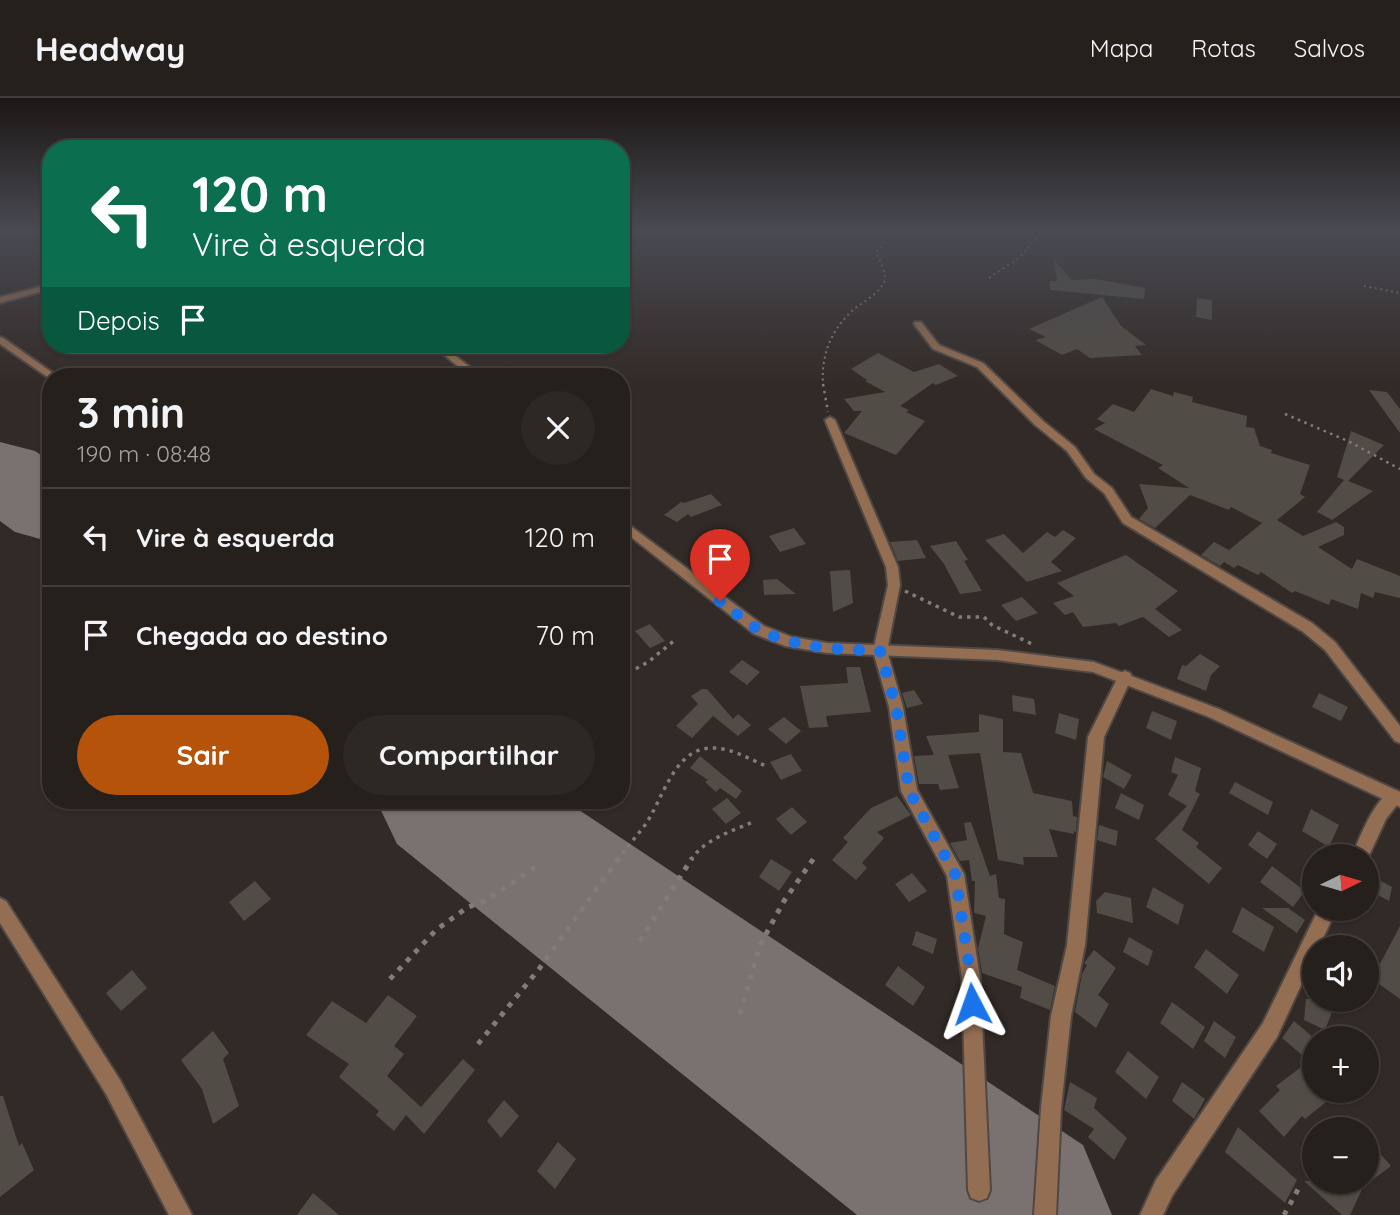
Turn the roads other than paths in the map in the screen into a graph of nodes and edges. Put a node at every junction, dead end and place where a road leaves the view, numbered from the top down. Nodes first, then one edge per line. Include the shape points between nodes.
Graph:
1 (42, 288) edge
2 (0, 300) edge
3 (918, 324) dead end
4 (0, 340) edge
5 (449, 354) edge
6 (467, 368) edge
7 (42, 369) edge
8 (830, 420) road end
9 (630, 530) edge
10 (880, 651) junction
11 (1125, 677) junction
12 (1400, 737) edge
13 (1397, 798) edge
14 (1366, 844) edge
15 (0, 907) edge
16 (1322, 921) edge
17 (979, 1190) dead end
18 (181, 1215) edge
19 (1045, 1215) edge
20 (1151, 1215) edge

1 - 2 street
3 - 12 street via 936,347 979,365 1070,449 1127,520 1322,639
4 - 7 street
5 - 6 street
8 - 10 street via 892,567 894,585
9 - 10 street via 759,630 827,649
10 - 11 street via 997,654 1070,662
10 - 17 street via 896,707 909,791 955,874 971,978
11 - 13 street
11 - 19 street via 1096,737 1076,945 1061,1016 1051,1108
13 - 14 street via 1380,814
15 - 18 street via 113,1087
16 - 20 street via 1270,1030 1164,1188

